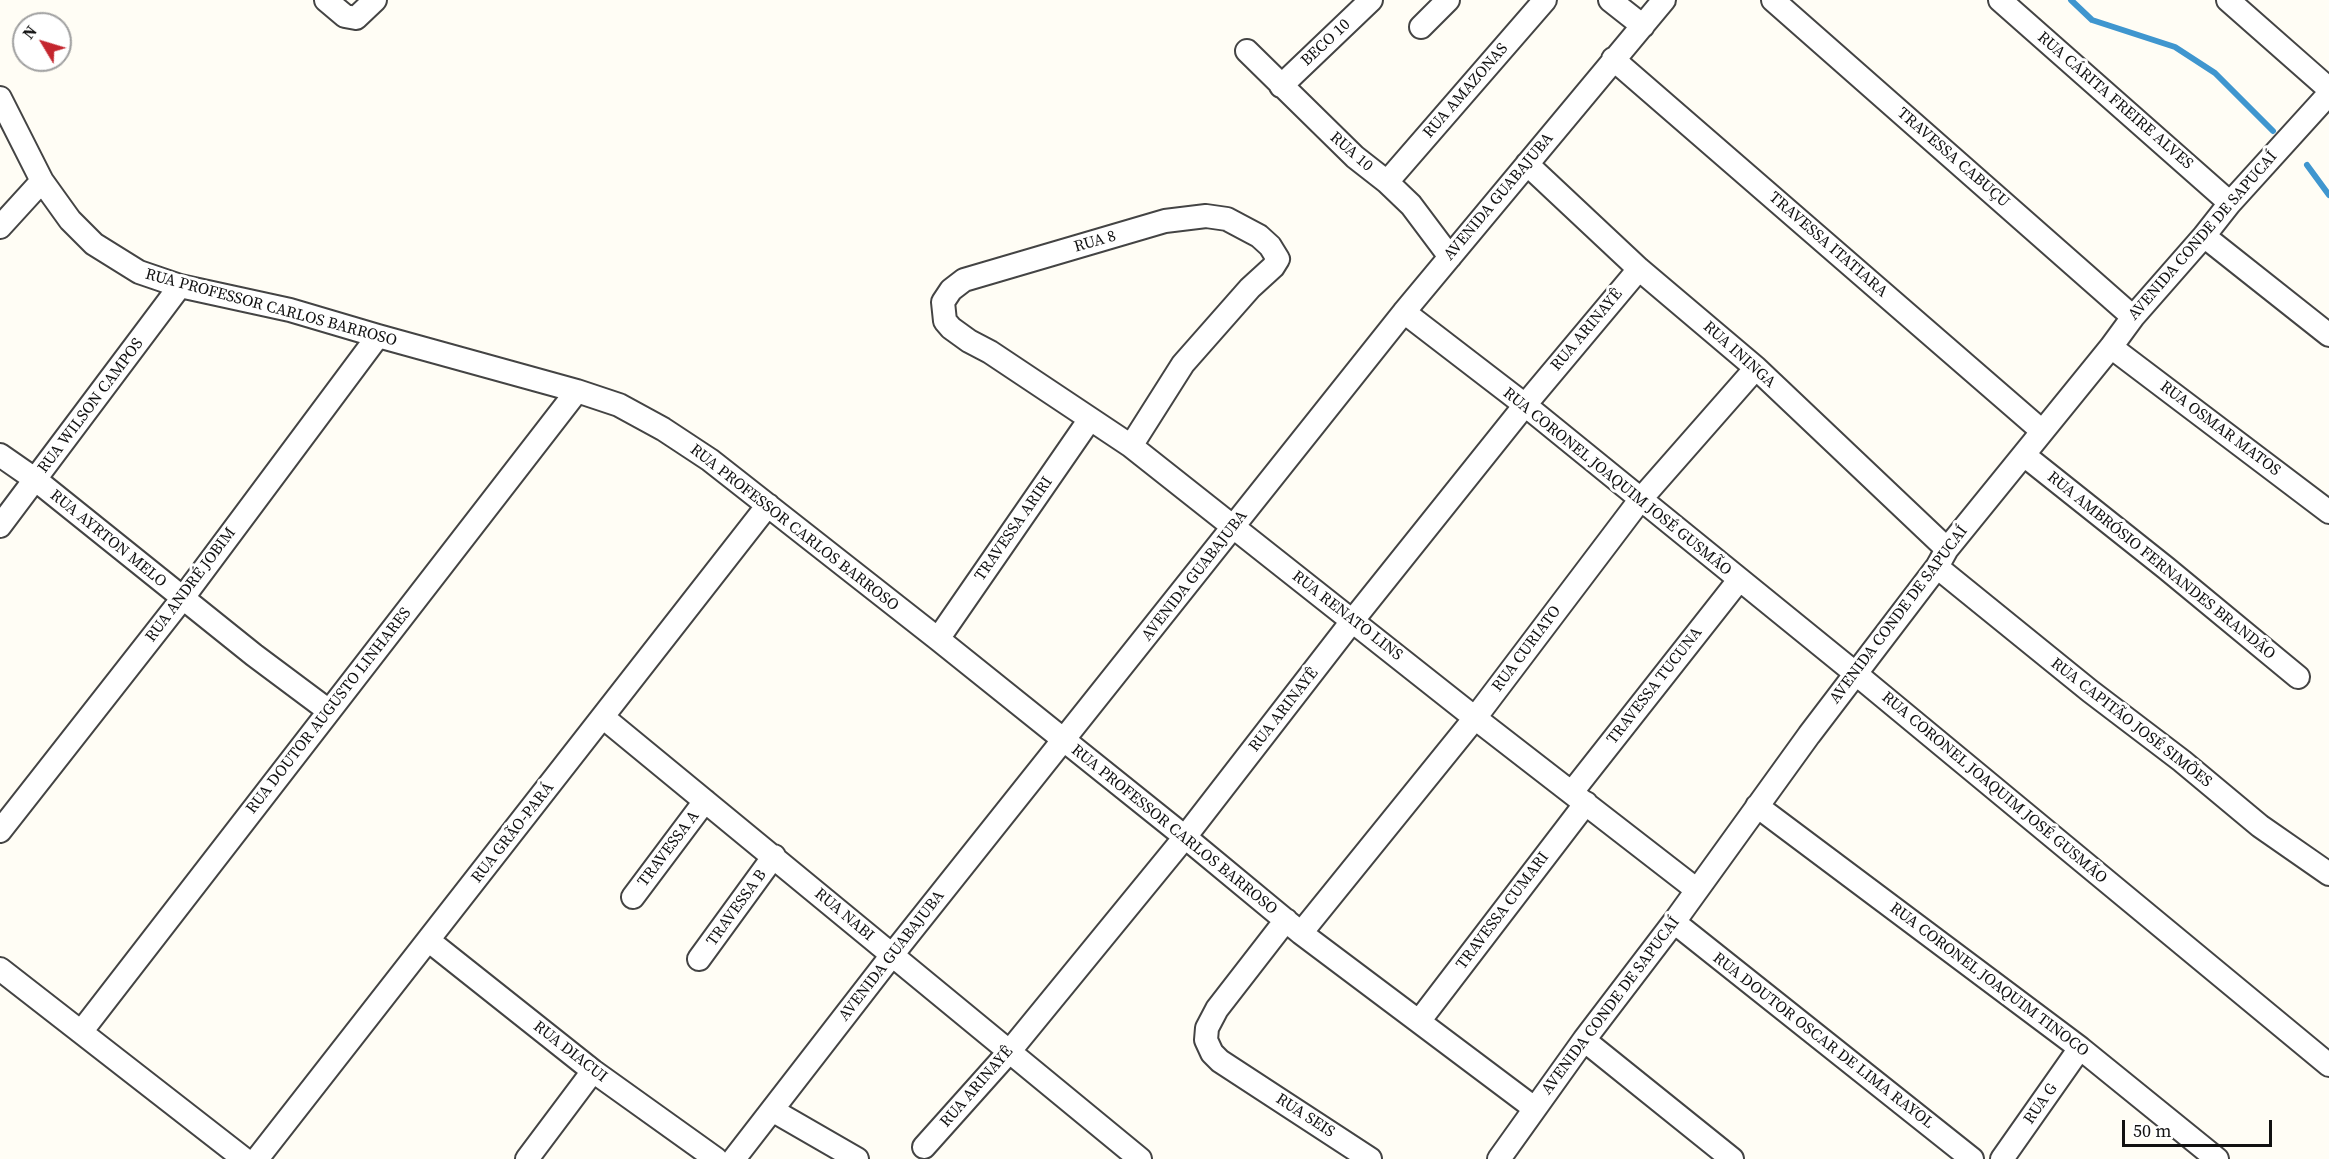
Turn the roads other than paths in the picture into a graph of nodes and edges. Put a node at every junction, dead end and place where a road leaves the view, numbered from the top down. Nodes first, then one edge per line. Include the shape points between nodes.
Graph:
1 (326, 0) edge
2 (375, 0) edge
3 (1371, 0) edge
4 (1448, 0) edge
5 (1545, 0) edge
6 (1610, 0) edge
7 (1664, 0) edge
8 (1773, 0) edge
9 (2000, 0) edge
10 (2228, 0) edge
11 (1643, 26) junction
12 (1421, 27) dead end
13 (1247, 51) dead end
14 (1613, 59) junction
15 (1281, 86) junction
16 (2329, 89) edge
17 (2329, 94) edge
18 (0, 99) edge
19 (1527, 164) junction
20 (42, 181) junction
21 (1388, 182) junction
22 (2230, 202) junction
23 (0, 227) edge
24 (2204, 236) junction
25 (1450, 257) junction
26 (1639, 269) junction
27 (180, 286) junction
28 (1404, 312) junction
29 (2133, 317) junction
30 (2329, 334) edge
31 (378, 336) junction
32 (2111, 347) junction
33 (990, 352) joint
34 (1756, 368) junction
35 (577, 391) junction
36 (1525, 405) junction
37 (1090, 419) junction
38 (2042, 431) junction
39 (1131, 446) junction
40 (0, 455) edge
41 (2024, 455) junction
42 (36, 480) junction
43 (1640, 500) junction
44 (768, 505) junction
45 (2329, 512) edge
46 (0, 526) edge
47 (1233, 527) junction
48 (1942, 558) junction
49 (1739, 580) junction
50 (182, 599) junction
51 (1353, 620) junction
52 (938, 639) junction
53 (1855, 673) junction
54 (2298, 677) dead end
55 (329, 711) junction
56 (604, 718) junction
57 (1475, 718) junction
58 (1064, 741) junction
59 (1579, 797) junction
60 (705, 801) junction
61 (1757, 806) junction
62 (0, 831) edge
63 (1185, 837) junction
64 (774, 856) junction
65 (2329, 874) edge
66 (1697, 890) junction
67 (633, 897) dead end
68 (1674, 922) junction
69 (1293, 927) junction
70 (428, 940) junction
71 (892, 955) junction
72 (699, 959) dead end
73 (0, 969) edge
74 (1420, 1020) junction
75 (81, 1032) junction
76 (1584, 1041) junction
77 (2080, 1048) junction
78 (1009, 1052) junction
79 (2329, 1065) edge
80 (593, 1071) junction
81 (1239, 1074) joint
82 (1534, 1108) junction
83 (772, 1110) junction
84 (924, 1147) dead end
85 (244, 1159) edge
86 (257, 1159) edge
87 (526, 1159) edge
88 (716, 1159) edge
89 (734, 1159) edge
90 (857, 1159) edge
91 (1140, 1159) edge
92 (1370, 1159) edge
93 (1498, 1159) edge
94 (1732, 1159) edge
95 (1972, 1159) edge
96 (2002, 1159) edge
97 (2217, 1159) edge

1 - 2 street via 345,16 356,18
3 - 15 street, BECO 10
4 - 12 street
5 - 21 street, RUA AMAZONAS
6 - 11 street
7 - 11 street, AVENIDA GUABAJUBA
8 - 29 street, TRAVESSA CABUÇU
9 - 22 street, RUA CÁRITA FREIRE ALVES
10 - 16 street
11 - 14 street, AVENIDA GUABAJUBA
13 - 15 street, RUA 10
14 - 19 street, AVENIDA GUABAJUBA
14 - 38 street, TRAVESSA ITATIARA
15 - 21 street, RUA 10 via 1355,157
17 - 22 street, AVENIDA CONDE DE SAPUCAÍ
18 - 20 street, RUA PROFESSOR CARLOS BARROSO
19 - 25 street, AVENIDA GUABAJUBA
19 - 26 street, RUA ININGA
20 - 23 street
20 - 27 street, RUA PROFESSOR CARLOS BARROSO via 70,220 94,244 139,272
21 - 25 street, RUA 10 via 1423,218
22 - 24 street, AVENIDA CONDE DE SAPUCAÍ
24 - 29 street, AVENIDA CONDE DE SAPUCAÍ
24 - 30 street
25 - 28 street, AVENIDA GUABAJUBA
26 - 34 street, RUA ININGA
26 - 36 street, RUA ARINAYÊ
27 - 31 street, RUA PROFESSOR CARLOS BARROSO via 290,309
27 - 42 street, RUA WILSON CAMPOS
28 - 36 street, RUA CORONEL JOAQUIM JOSÉ GUSMÃO
28 - 47 street, AVENIDA GUABAJUBA
29 - 32 street, AVENIDA CONDE DE SAPUCAÍ
31 - 35 street, RUA PROFESSOR CARLOS BARROSO
31 - 50 street, RUA ANDRÉ JOBIM
32 - 38 street, AVENIDA CONDE DE SAPUCAÍ
32 - 45 street, RUA OSMAR MATOS
33 - 37 street, RUA RENATO LINS
33 - 39 street, RUA 8 via 945,321 943,302 964,280 1164,221 1206,216 1227,219 1259,237 1278,259 1183,364
34 - 43 street, RUA CURIATO
34 - 48 street, RUA ININGA
35 - 44 street, RUA PROFESSOR CARLOS BARROSO via 619,405 663,429
35 - 55 street, RUA DOUTOR AUGUSTO LINHARES
36 - 43 street, RUA CORONEL JOAQUIM JOSÉ GUSMÃO
36 - 51 street, RUA ARINAYÊ
37 - 39 street, RUA RENATO LINS
37 - 52 street, TRAVESSA ARIRI
38 - 41 street, AVENIDA CONDE DE SAPUCAÍ
39 - 47 street, RUA RENATO LINS
40 - 42 street, RUA AYRTON MELO
41 - 48 street, AVENIDA CONDE DE SAPUCAÍ
41 - 54 street, RUA AMBRÓSIO FERNANDES BRANDÃO
42 - 46 street, RUA WILSON CAMPOS
42 - 50 street, RUA AYRTON MELO
43 - 49 street, RUA CORONEL JOAQUIM JOSÉ GUSMÃO
43 - 57 street, RUA CURIATO
44 - 52 street, RUA PROFESSOR CARLOS BARROSO
44 - 56 street, RUA GRÃO-PARÁ
47 - 51 street, RUA RENATO LINS
47 - 58 street, AVENIDA GUABAJUBA
48 - 53 street, AVENIDA CONDE DE SAPUCAÍ
48 - 65 street, RUA CAPITÃO JOSÉ SIMÕES via 2090,691 2260,826
49 - 53 street, RUA CORONEL JOAQUIM JOSÉ GUSMÃO
49 - 59 street, TRAVESSA TUCUNA
50 - 55 street, RUA AYRTON MELO
50 - 62 street, RUA ANDRÉ JOBIM
51 - 57 street, RUA RENATO LINS
51 - 63 street, RUA ARINAYÊ
52 - 58 street, RUA PROFESSOR CARLOS BARROSO
53 - 61 street, AVENIDA CONDE DE SAPUCAÍ
53 - 79 street, RUA CORONEL JOAQUIM JOSÉ GUSMÃO
55 - 75 street, RUA DOUTOR AUGUSTO LINHARES
56 - 60 street, RUA NABI
56 - 70 street, RUA GRÃO-PARÁ
57 - 59 street, RUA RENATO LINS
57 - 69 street, RUA CURIATO
58 - 63 street, RUA PROFESSOR CARLOS BARROSO
58 - 71 street, AVENIDA GUABAJUBA
59 - 66 street, RUA RENATO LINS
59 - 74 street, TRAVESSA CUMARI
60 - 64 street, RUA NABI
60 - 67 street, TRAVESSA A
61 - 66 street, AVENIDA CONDE DE SAPUCAÍ
61 - 77 street, RUA CORONEL JOAQUIM TINOCO
63 - 69 street, RUA PROFESSOR CARLOS BARROSO
63 - 78 street, RUA ARINAYÊ
64 - 71 street, RUA NABI
64 - 72 street, TRAVESSA B
66 - 68 street, AVENIDA CONDE DE SAPUCAÍ
68 - 76 street, AVENIDA CONDE DE SAPUCAÍ
68 - 95 street, RUA DOUTOR OSCAR DE LIMA RAYOL
69 - 74 street, RUA PROFESSOR CARLOS BARROSO
69 - 81 street, RUA CURIATO via 1217,1009 1207,1028 1206,1040 1212,1053
70 - 80 street, RUA DIACUI
70 - 86 street, RUA GRÃO-PARÁ
71 - 78 street, RUA NABI
71 - 83 street, AVENIDA GUABAJUBA
73 - 75 street
74 - 82 street, RUA PROFESSOR CARLOS BARROSO
75 - 85 street
76 - 82 street, AVENIDA CONDE DE SAPUCAÍ
76 - 94 street
77 - 96 street, RUA G
77 - 97 street, RUA CORONEL JOAQUIM TINOCO
78 - 84 street, RUA ARINAYÊ
78 - 91 street, RUA NABI
80 - 87 street
80 - 88 street, RUA DIACUI
81 - 92 street, RUA SEIS
82 - 93 street, AVENIDA CONDE DE SAPUCAÍ
83 - 89 street, AVENIDA GUABAJUBA
83 - 90 street

